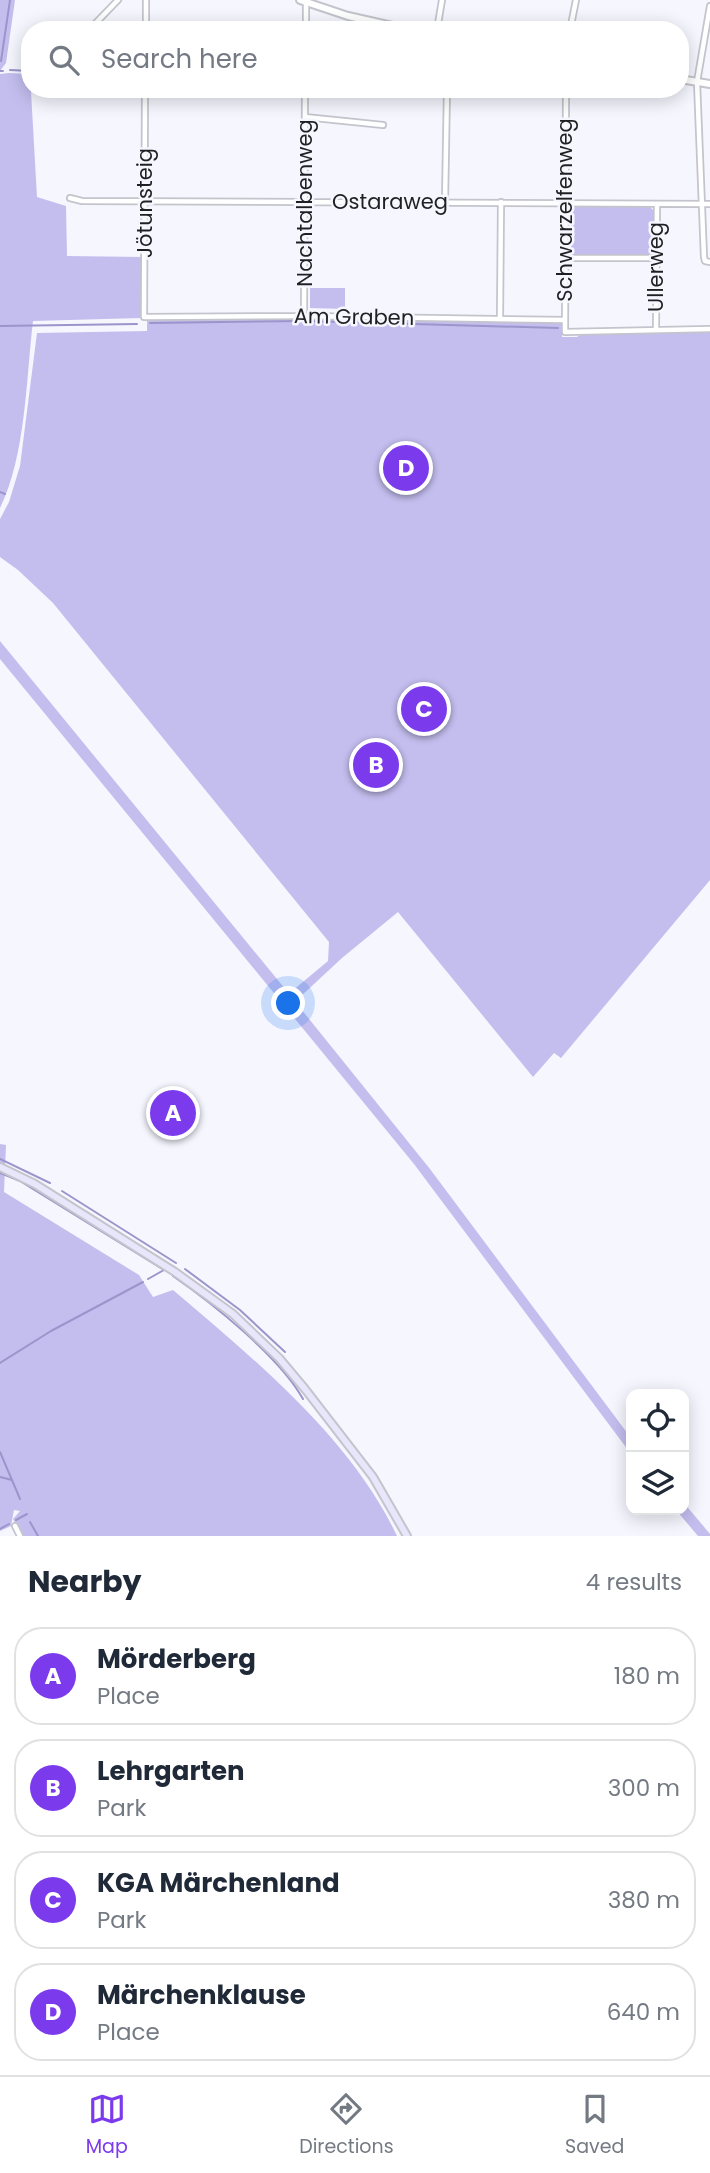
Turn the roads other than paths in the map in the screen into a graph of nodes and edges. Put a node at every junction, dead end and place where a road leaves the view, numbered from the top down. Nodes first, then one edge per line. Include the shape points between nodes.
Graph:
1 (118, 0) edge
2 (146, 0) edge
3 (442, 0) edge
4 (576, 0) edge
5 (304, 1) edge
6 (710, 6) edge
7 (98, 21) edge
8 (146, 21) edge
9 (305, 21) edge
10 (370, 21) edge
11 (438, 21) edge
12 (572, 21) edge
13 (689, 81) edge
14 (697, 82) junction
15 (710, 84) edge
16 (145, 98) edge
17 (305, 98) edge
18 (447, 98) edge
19 (566, 98) edge
20 (306, 117) junction
21 (383, 125) dead end
22 (70, 198) dead end
23 (144, 201) junction
24 (305, 202) junction
25 (445, 202) junction
26 (501, 202) junction
27 (565, 203) junction
28 (657, 204) junction
29 (702, 204) junction
30 (710, 204) edge
31 (565, 258) junction
32 (656, 258) junction
33 (708, 262) edge
34 (304, 316) junction
35 (144, 317) joint
36 (500, 318) junction
37 (565, 320) junction
38 (710, 329) edge
39 (656, 330) junction
40 (0, 1167) edge
41 (15, 1526) dead end
42 (20, 1536) edge
43 (407, 1536) edge

1 - 7 street
2 - 8 street
3 - 11 street
4 - 12 street
5 - 9 street
5 - 10 street
6 - 14 street
13 - 14 street
14 - 15 street
14 - 29 street
16 - 23 street, Jötunsteig
17 - 20 street, Nachtalbenweg
18 - 25 street
19 - 27 street, Schwarzelfenweg
20 - 21 street
20 - 24 street, Nachtalbenweg
22 - 23 street, Ostaraweg
23 - 24 street, Ostaraweg
23 - 35 street, Jötunsteig
24 - 25 street, Ostaraweg
24 - 34 street, Nachtalbenweg
25 - 26 street, Ostaraweg
26 - 27 street, Ostaraweg
26 - 36 street
27 - 28 street, Ostaraweg
27 - 31 street, Schwarzelfenweg
28 - 29 street, Ostaraweg
28 - 32 street, Ullerweg
29 - 30 street, Ostaraweg
29 - 33 street
31 - 32 street
31 - 37 street, Schwarzelfenweg
32 - 39 street, Ullerweg
34 - 35 street, Am Graben
34 - 36 street, Am Graben
36 - 37 street, Am Graben
37 - 39 street, Schwarzelfenweg via 565,332
38 - 39 street
40 - 43 main road via 175,1272 249,1329 296,1378 356,1455
41 - 42 street

